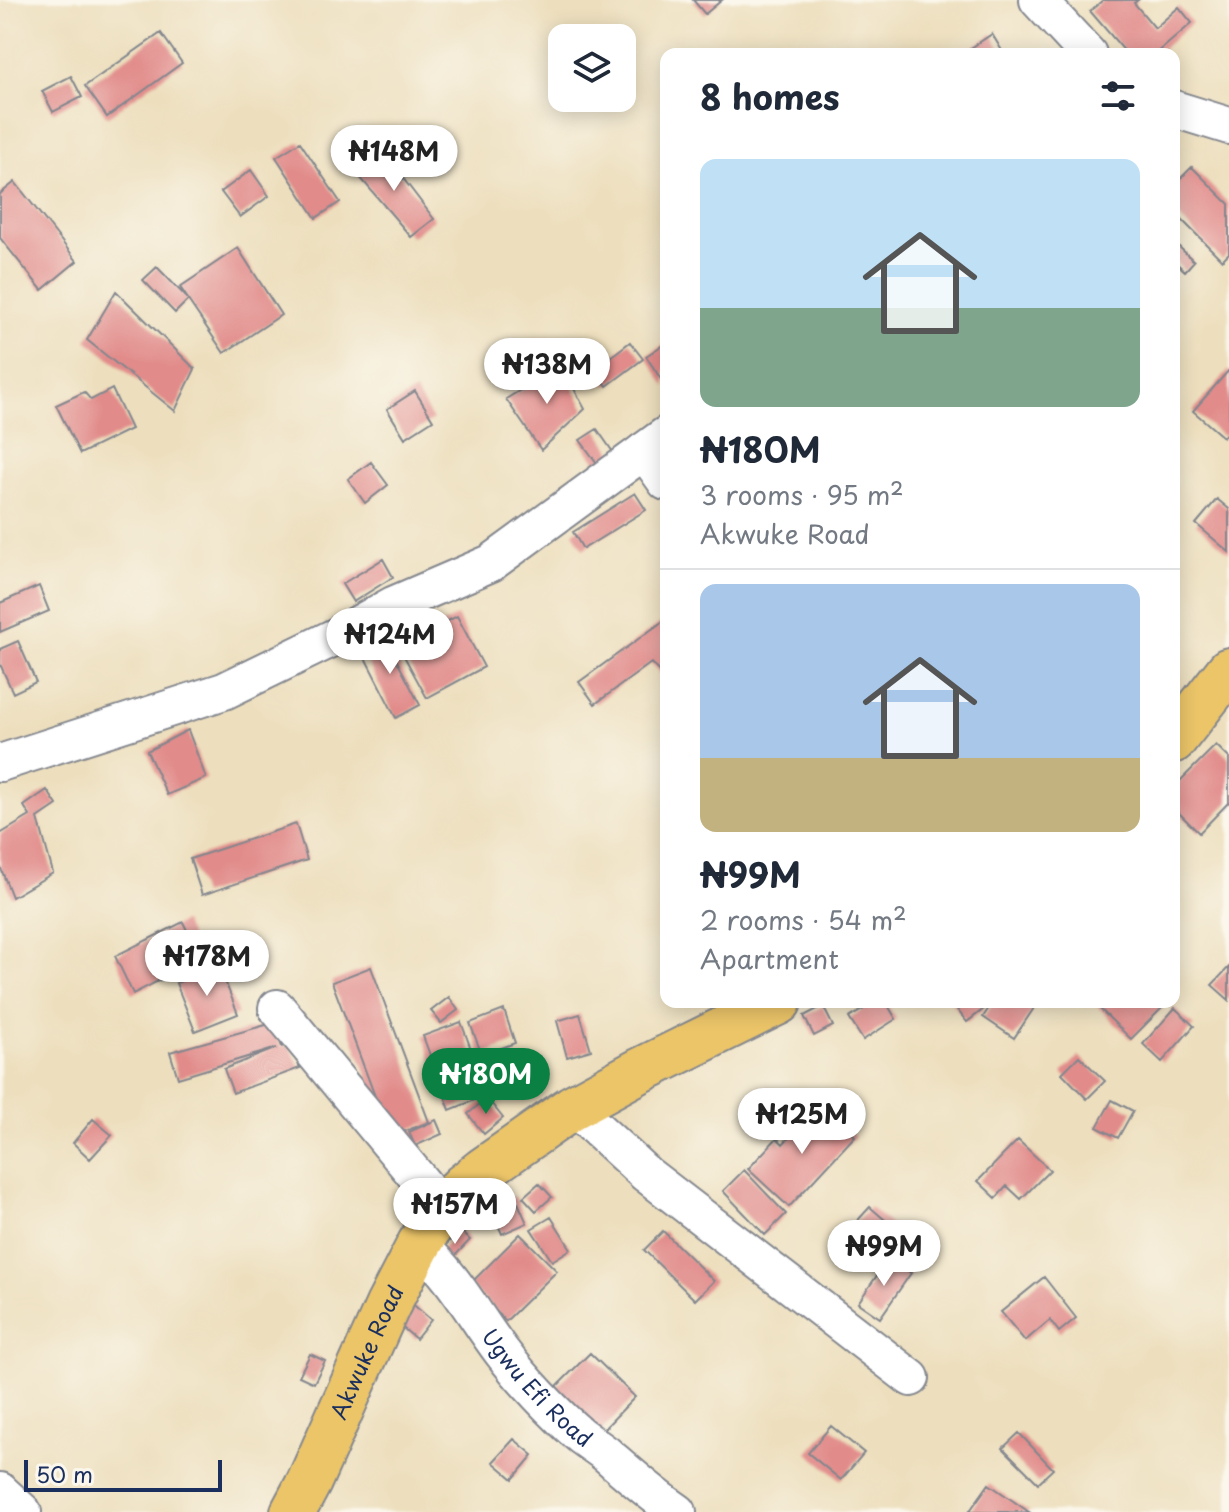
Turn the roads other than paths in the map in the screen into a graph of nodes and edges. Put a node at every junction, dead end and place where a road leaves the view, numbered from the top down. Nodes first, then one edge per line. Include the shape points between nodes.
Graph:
1 (1038, 0) edge
2 (1082, 48) edge
3 (1180, 111) edge
4 (1229, 126) edge
5 (655, 443) edge
6 (1229, 670) edge
7 (1180, 732) edge
8 (0, 763) edge
9 (277, 1008) dead end
10 (767, 1008) edge
11 (573, 1107) junction
12 (442, 1207) junction
13 (419, 1245) junction
14 (911, 1378) dead end
15 (0, 1491) edge
16 (23, 1512) edge
17 (293, 1512) edge
18 (678, 1512) edge

1 - 2 street
3 - 4 street
5 - 8 street via 491,563 393,605 224,691
6 - 7 main road
9 - 12 street
10 - 11 main road, Akwuke Road
11 - 12 main road, Akwuke Road via 483,1170
11 - 14 street via 646,1174
12 - 13 main road, Akwuke Road
13 - 17 main road, Akwuke Road
13 - 18 street, Ugwu Efi Road via 459,1289 524,1379 580,1435
15 - 16 street

